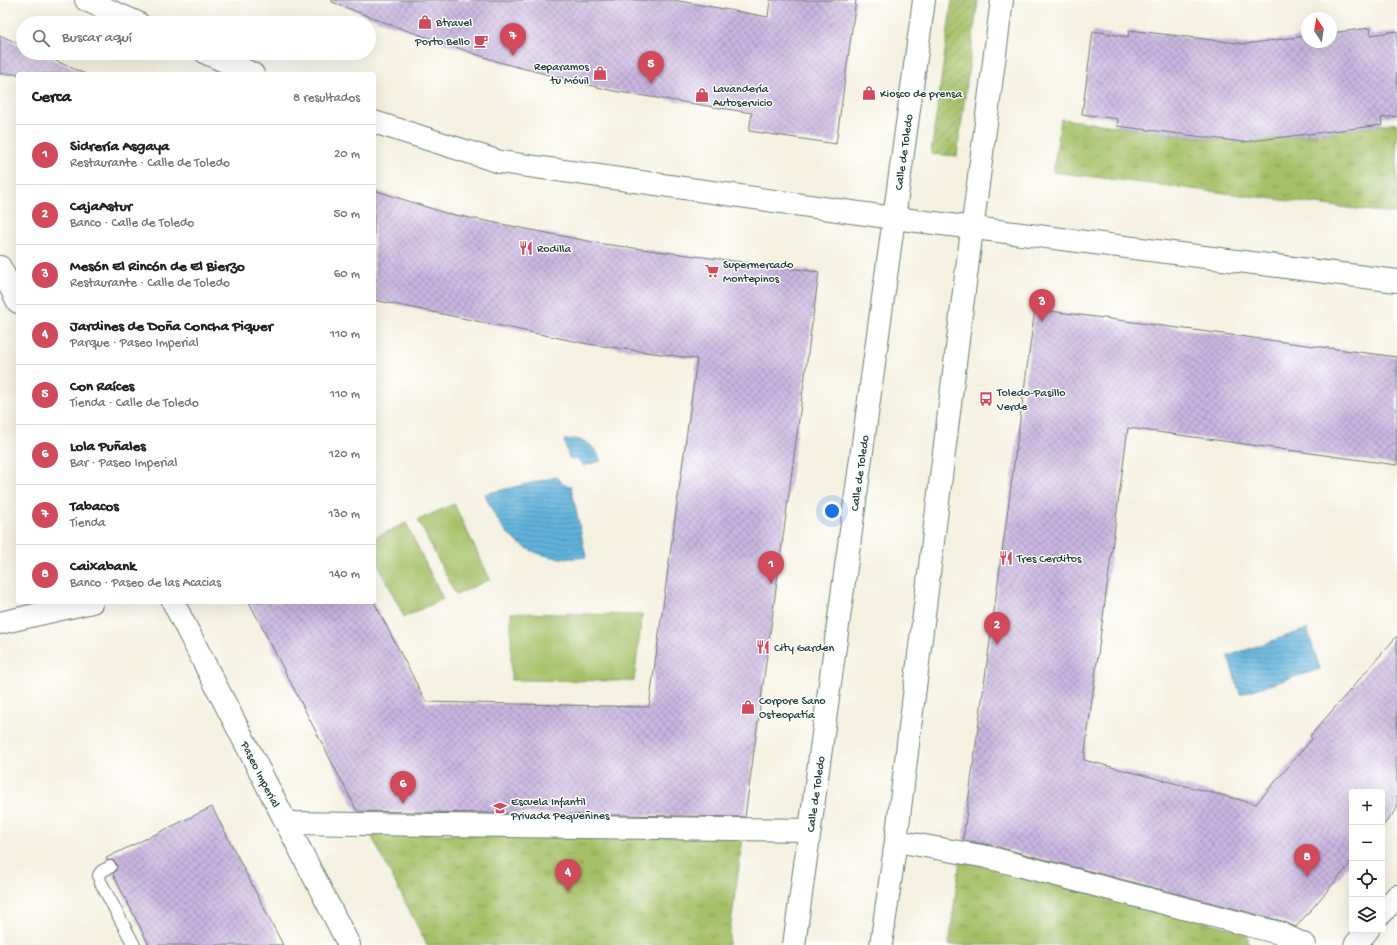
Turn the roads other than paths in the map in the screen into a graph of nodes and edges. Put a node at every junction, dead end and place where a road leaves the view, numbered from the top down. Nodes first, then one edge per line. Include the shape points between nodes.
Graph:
1 (86, 0) edge
2 (924, 0) edge
3 (1002, 0) edge
4 (122, 16) edge
5 (222, 60) edge
6 (249, 72) edge
7 (376, 123) edge
8 (894, 218) junction
9 (972, 226) junction
10 (0, 267) edge
11 (1397, 281) edge
12 (16, 298) edge
13 (83, 604) edge
14 (173, 604) edge
15 (0, 623) edge
16 (286, 823) junction
17 (810, 830) junction
18 (896, 841) junction
19 (110, 867) dead end
20 (1397, 896) edge
21 (1385, 910) edge
22 (1365, 933) edge
23 (134, 945) edge
24 (349, 945) edge
25 (794, 945) edge
26 (881, 945) edge
27 (1305, 945) edge
28 (1355, 945) edge

1 - 4 main road
2 - 8 main road, Calle de Toledo
3 - 9 main road
5 - 6 main road
7 - 8 main road via 500,162
8 - 9 main road
8 - 17 main road, Calle de Toledo
9 - 11 main road
9 - 18 main road
10 - 12 main road
13 - 15 main road
14 - 16 main road, Paseo Imperial
16 - 17 main road
16 - 24 main road, Paseo Imperial
17 - 25 main road, Calle de Toledo
18 - 26 main road
18 - 27 main road via 987,857 1279,933
19 - 23 lane via 99,875 100,881
20 - 21 main road
22 - 28 main road

